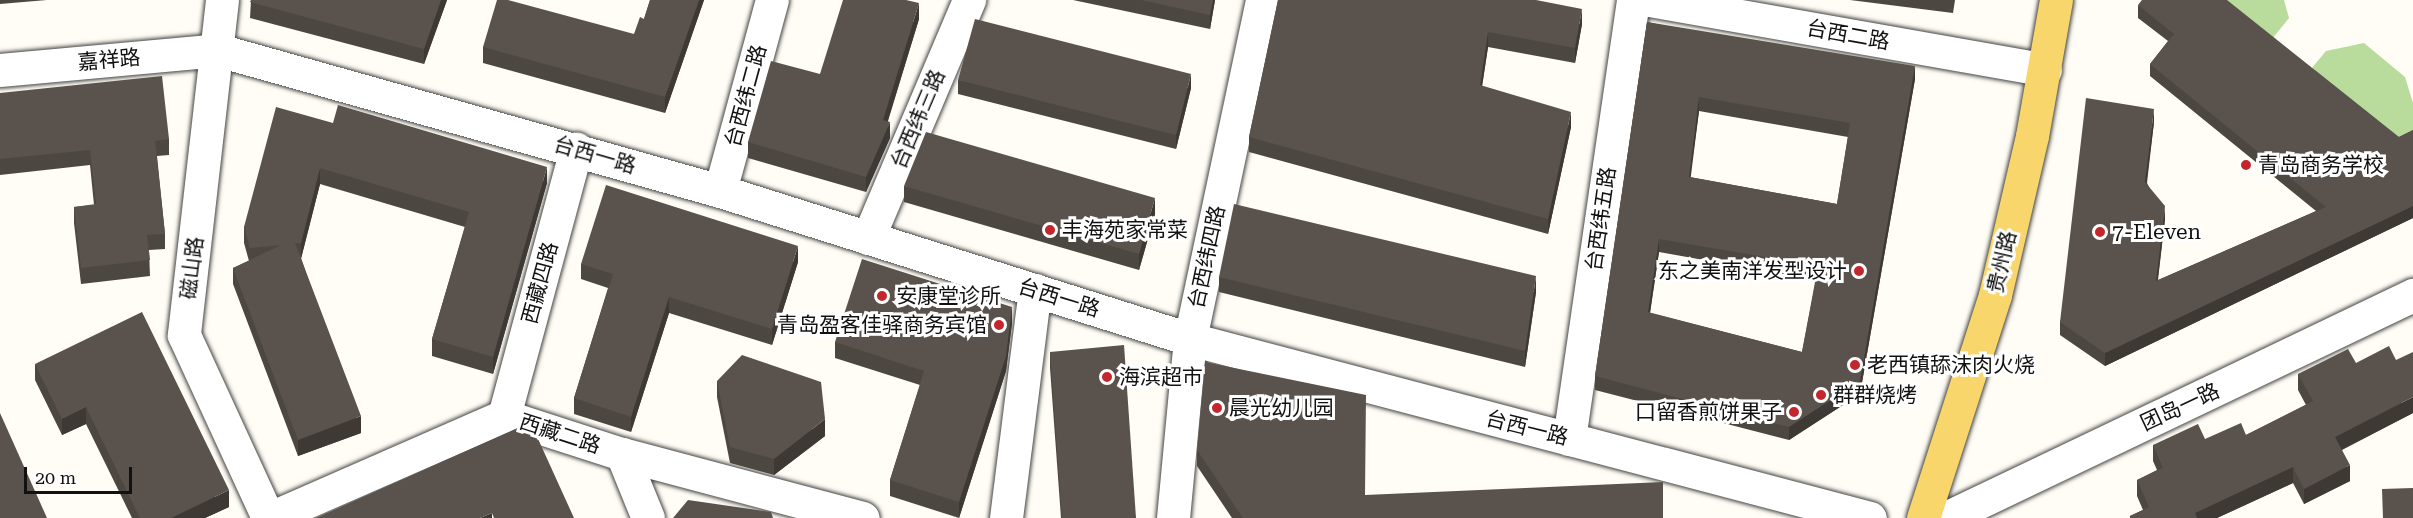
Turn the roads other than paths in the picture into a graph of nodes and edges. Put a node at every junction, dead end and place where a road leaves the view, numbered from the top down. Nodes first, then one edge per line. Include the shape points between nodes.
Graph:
1 (222, 0) edge
2 (772, 0) edge
3 (969, 0) edge
4 (1262, 0) edge
5 (1633, 0) edge
6 (1650, 0) edge
7 (2056, 0) edge
8 (218, 50) junction
9 (0, 70) edge
10 (2045, 70) junction
11 (576, 149) junction
12 (720, 191) junction
13 (868, 238) junction
14 (1035, 290) junction
15 (2413, 295) edge
16 (1190, 339) junction
17 (504, 416) junction
18 (1569, 439) junction
19 (622, 454) junction
20 (269, 518) edge
21 (648, 518) edge
22 (863, 518) edge
23 (1006, 518) edge
24 (1173, 518) edge
25 (1870, 518) edge
26 (1923, 518) edge
27 (1946, 518) edge

1 - 8 street, 磁山路
2 - 12 street, 台西纬二路
3 - 13 street, 台西纬三路
4 - 16 street, 台西纬四路
5 - 18 street, 台西纬五路
6 - 10 street, 台西二路
7 - 10 main road, 贵州路
8 - 9 street, 嘉祥路
8 - 11 street, 台西一路
8 - 20 street, 磁山路 via 184,335
10 - 26 main road, 贵州路 via 1995,295
11 - 12 street, 台西一路
11 - 17 street, 西藏四路
12 - 13 street, 台西一路
13 - 14 street, 台西一路
14 - 16 street, 台西一路
14 - 23 street
15 - 27 street, 团岛一路
16 - 18 street, 台西一路
16 - 24 street, 台西纬四路
17 - 19 street, 西藏二路
17 - 20 street, 西藏二路
18 - 25 street, 台西一路
19 - 21 street
19 - 22 street, 西藏二路

